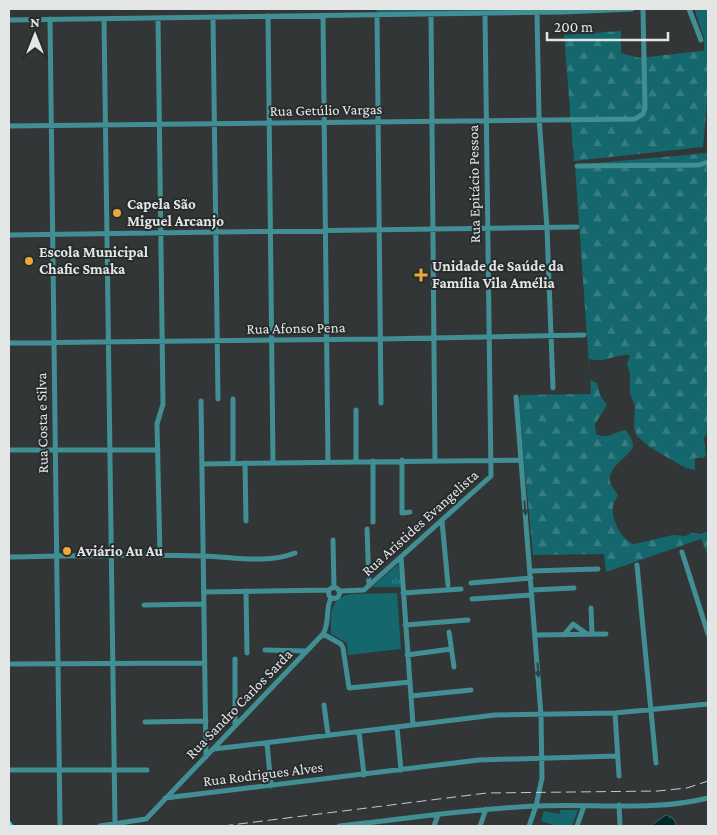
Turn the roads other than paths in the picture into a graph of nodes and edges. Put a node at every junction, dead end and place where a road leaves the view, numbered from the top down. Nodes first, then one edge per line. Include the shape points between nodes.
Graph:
1 (632, 9) edge
2 (644, 9) edge
3 (689, 9) edge
4 (538, 13) junction
5 (431, 14) junction
6 (485, 14) junction
7 (377, 15) junction
8 (268, 16) junction
9 (323, 16) junction
10 (213, 17) junction
11 (158, 18) junction
12 (50, 19) junction
13 (104, 19) junction
14 (9, 20) edge
15 (700, 40) dead end
16 (486, 119) junction
17 (540, 120) junction
18 (432, 121) junction
19 (379, 122) junction
20 (324, 123) junction
21 (214, 124) junction
22 (269, 124) junction
23 (160, 125) junction
24 (9, 126) edge
25 (51, 126) junction
26 (105, 126) junction
27 (708, 162) edge
28 (577, 166) dead end
29 (577, 227) dead end
30 (547, 228) junction
31 (487, 229) junction
32 (380, 230) junction
33 (434, 230) junction
34 (325, 231) junction
35 (216, 232) junction
36 (271, 232) junction
37 (161, 233) junction
38 (52, 234) junction
39 (106, 234) junction
40 (9, 235) edge
41 (584, 335) dead end
42 (488, 336) junction
43 (551, 336) junction
44 (435, 338) junction
45 (381, 339) junction
46 (272, 340) junction
47 (327, 340) junction
48 (217, 341) junction
49 (107, 342) junction
50 (162, 342) junction
51 (9, 343) edge
52 (53, 343) junction
53 (553, 388) dead end
54 (516, 397) dead end
55 (218, 399) dead end
56 (233, 399) dead end
57 (201, 401) dead end
58 (381, 403) dead end
59 (356, 410) dead end
60 (9, 450) edge
61 (55, 450) junction
62 (109, 450) junction
63 (158, 450) junction
64 (491, 459) junction
65 (402, 460) junction
66 (522, 460) junction
67 (356, 461) junction
68 (373, 461) junction
69 (436, 461) junction
70 (328, 462) junction
71 (245, 463) junction
72 (273, 463) junction
73 (202, 464) junction
74 (233, 464) junction
75 (492, 474) joint
76 (410, 512) dead end
77 (246, 521) dead end
78 (442, 521) junction
79 (373, 522) dead end
80 (367, 529) dead end
81 (333, 540) dead end
82 (682, 552) dead end
83 (295, 553) dead end
84 (111, 556) junction
85 (160, 556) junction
86 (203, 556) junction
87 (9, 557) edge
88 (56, 557) junction
89 (401, 557) junction
90 (637, 565) dead end
91 (598, 569) dead end
92 (530, 571) junction
93 (531, 578) junction
94 (471, 583) dead end
95 (448, 585) dead end
96 (367, 588) junction
97 (574, 588) dead end
98 (332, 589) junction
99 (461, 589) dead end
100 (246, 591) junction
101 (340, 591) junction
102 (204, 592) junction
103 (532, 592) junction
104 (403, 593) junction
105 (331, 598) junction
106 (472, 599) dead end
107 (204, 604) junction
108 (144, 605) dead end
109 (591, 608) dead end
110 (468, 620) dead end
111 (405, 625) junction
112 (449, 632) dead end
113 (324, 634) junction
114 (590, 634) junction
115 (606, 634) dead end
116 (708, 634) edge
117 (535, 635) junction
118 (564, 635) junction
119 (451, 649) junction
120 (265, 650) dead end
121 (307, 651) junction
122 (247, 653) dead end
123 (407, 655) junction
124 (235, 659) dead end
125 (205, 663) junction
126 (9, 664) edge
127 (58, 664) junction
128 (112, 664) junction
129 (454, 667) dead end
130 (410, 682) junction
131 (471, 690) dead end
132 (411, 696) junction
133 (708, 704) edge
134 (324, 705) dead end
135 (650, 710) junction
136 (615, 713) junction
137 (542, 715) junction
138 (145, 722) dead end
139 (206, 722) junction
140 (413, 725) junction
141 (235, 726) junction
142 (396, 727) junction
143 (359, 732) junction
144 (328, 735) junction
145 (267, 743) junction
146 (214, 749) junction
147 (617, 756) junction
148 (206, 757) junction
149 (542, 758) junction
150 (656, 763) dead end
151 (9, 770) edge
152 (59, 770) junction
153 (114, 770) junction
154 (147, 770) dead end
155 (401, 770) junction
156 (364, 775) junction
157 (618, 776) dead end
158 (271, 786) junction
159 (165, 798) junction
160 (708, 798) edge
161 (620, 805) junction
162 (536, 806) junction
163 (584, 806) junction
164 (486, 810) junction
165 (438, 815) junction
166 (115, 824) junction
167 (386, 824) edge
168 (60, 826) edge
169 (100, 826) edge
170 (339, 826) edge
171 (434, 826) edge
172 (480, 826) edge
173 (529, 826) edge
174 (577, 826) edge
175 (620, 826) edge

1 - 4 street
2 - 17 street, Rua Getúlio Vargas via 646,93 642,114 635,119
3 - 15 street
4 - 6 street
4 - 17 street
5 - 6 street
5 - 7 street
5 - 18 street
6 - 16 street, Rua Epitácio Pessoa
7 - 9 street
7 - 19 street
8 - 9 street
8 - 10 street
8 - 22 street
9 - 20 street
10 - 11 street
10 - 21 street
11 - 13 street
11 - 23 street
12 - 13 street
12 - 14 street
12 - 25 street, Rua Costa e Silva
13 - 26 street
16 - 17 street, Rua Getúlio Vargas
16 - 18 street, Rua Getúlio Vargas
16 - 31 street, Rua Epitácio Pessoa
17 - 30 street
18 - 19 street, Rua Getúlio Vargas
18 - 33 street
19 - 20 street, Rua Getúlio Vargas
19 - 32 street
20 - 22 street, Rua Getúlio Vargas
20 - 34 street
21 - 22 street, Rua Getúlio Vargas
21 - 23 street, Rua Getúlio Vargas
21 - 35 street
22 - 36 street
23 - 26 street, Rua Getúlio Vargas
23 - 37 street
24 - 25 street, Rua Getúlio Vargas
25 - 26 street, Rua Getúlio Vargas
25 - 38 street, Rua Costa e Silva
26 - 39 street
27 - 28 street via 699,165
29 - 30 street
30 - 31 street
30 - 43 street
31 - 33 street
31 - 42 street, Rua Epitácio Pessoa
32 - 33 street
32 - 34 street
32 - 45 street
33 - 44 street
34 - 36 street
34 - 47 street
35 - 36 street
35 - 37 street
35 - 48 street
36 - 46 street
37 - 39 street
37 - 50 street
38 - 39 street
38 - 40 street
38 - 52 street, Rua Costa e Silva
39 - 49 street
41 - 43 street, Rua Afonso Pena
42 - 43 street, Rua Afonso Pena
42 - 44 street, Rua Afonso Pena
42 - 64 street, Rua Epitácio Pessoa
43 - 53 street
44 - 45 street, Rua Afonso Pena
44 - 69 street
45 - 47 street, Rua Afonso Pena
45 - 58 street
46 - 47 street, Rua Afonso Pena
46 - 48 street, Rua Afonso Pena
46 - 72 street
47 - 70 street
48 - 50 street, Rua Afonso Pena
48 - 55 street
49 - 50 street, Rua Afonso Pena
49 - 52 street, Rua Afonso Pena
49 - 62 street
50 - 63 street via 163,404 157,424
51 - 52 street, Rua Afonso Pena
52 - 61 street, Rua Costa e Silva
54 - 66 street
56 - 74 street
57 - 73 street
59 - 67 street
60 - 61 street
61 - 62 street
61 - 88 street, Rua Costa e Silva
62 - 63 street
62 - 84 street
63 - 85 street
64 - 66 street
64 - 69 street
64 - 75 street, Rua Epitácio Pessoa
65 - 68 street
65 - 69 street
65 - 76 street via 402,513
66 -> 92 street
67 - 68 street
67 - 70 street
68 - 79 street
70 - 72 street
71 - 72 street
71 - 74 street
71 - 77 street
73 - 74 street
73 - 86 street
75 - 78 street, Rua Aristides Evangelista
78 - 89 street, Rua Aristides Evangelista
78 - 95 street
80 - 96 street
81 - 98 street
82 - 116 street
83 - 86 street via 268,559
84 - 85 street
84 - 88 street
84 - 128 street
85 - 86 street
86 - 102 street
87 - 88 street
88 - 127 street, Rua Costa e Silva
89 - 96 street, Rua Aristides Evangelista
89 - 104 street
90 - 135 street
91 - 92 street
92 - 93 street
93 - 94 street
93 - 103 street
96 - 101 street
97 - 103 street
98 - 100 street
98 - 101 street
98 - 105 street
99 - 104 street
100 - 102 street
100 - 122 street
101 - 105 street via 338,597
102 - 107 street
103 - 106 street
103 - 117 street
104 - 111 street
105 - 113 street
107 - 108 street
107 - 125 street
109 - 114 street
110 - 111 street
111 - 123 street
112 - 119 street
113 - 121 street, Rua Sandro Carlos Sarda
113 - 130 street via 343,648 348,688
114 - 115 street
114 - 118 street
114 - 118 street via 574,624
117 - 118 street
117 -> 137 street
119 - 123 street
119 - 129 street
120 - 121 street
121 - 141 street, Rua Sandro Carlos Sarda
123 - 130 street
124 - 141 street
125 - 128 street
125 - 139 street
126 - 127 street
127 - 128 street
127 - 152 street, Rua Costa e Silva
128 - 153 street
130 - 132 street
131 - 132 street
132 - 140 street
133 - 135 street
134 - 144 street
135 - 136 street
135 - 150 street
136 - 137 street
136 - 147 street
137 - 140 street via 495,715
137 - 149 street
138 - 139 street
139 - 148 street
140 - 142 street
141 - 146 street, Rua Sandro Carlos Sarda
142 - 143 street
142 - 155 street
143 - 144 street
143 - 156 street
144 - 145 street
145 - 146 street
145 - 158 street
146 - 148 street, Rua Sandro Carlos Sarda
147 - 149 street, Rua Rodrigues Alves
147 - 157 street
148 - 159 street, Rua Sandro Carlos Sarda
149 - 155 street, Rua Rodrigues Alves via 484,759
149 - 162 street
151 - 152 street
152 - 153 street
152 - 168 street, Rua Costa e Silva
153 - 154 street
153 - 166 street
155 - 156 street, Rua Rodrigues Alves
156 - 158 street, Rua Rodrigues Alves
158 - 159 street, Rua Rodrigues Alves
159 - 166 street, Rua Sandro Carlos Sarda via 146,819
160 - 161 street via 670,805
161 - 163 street
161 - 175 street
162 - 163 street
162 - 164 street
162 - 173 street
163 - 174 street
164 - 165 street
164 - 172 street
165 - 167 street
165 - 171 street
166 - 169 street
167 - 170 street

